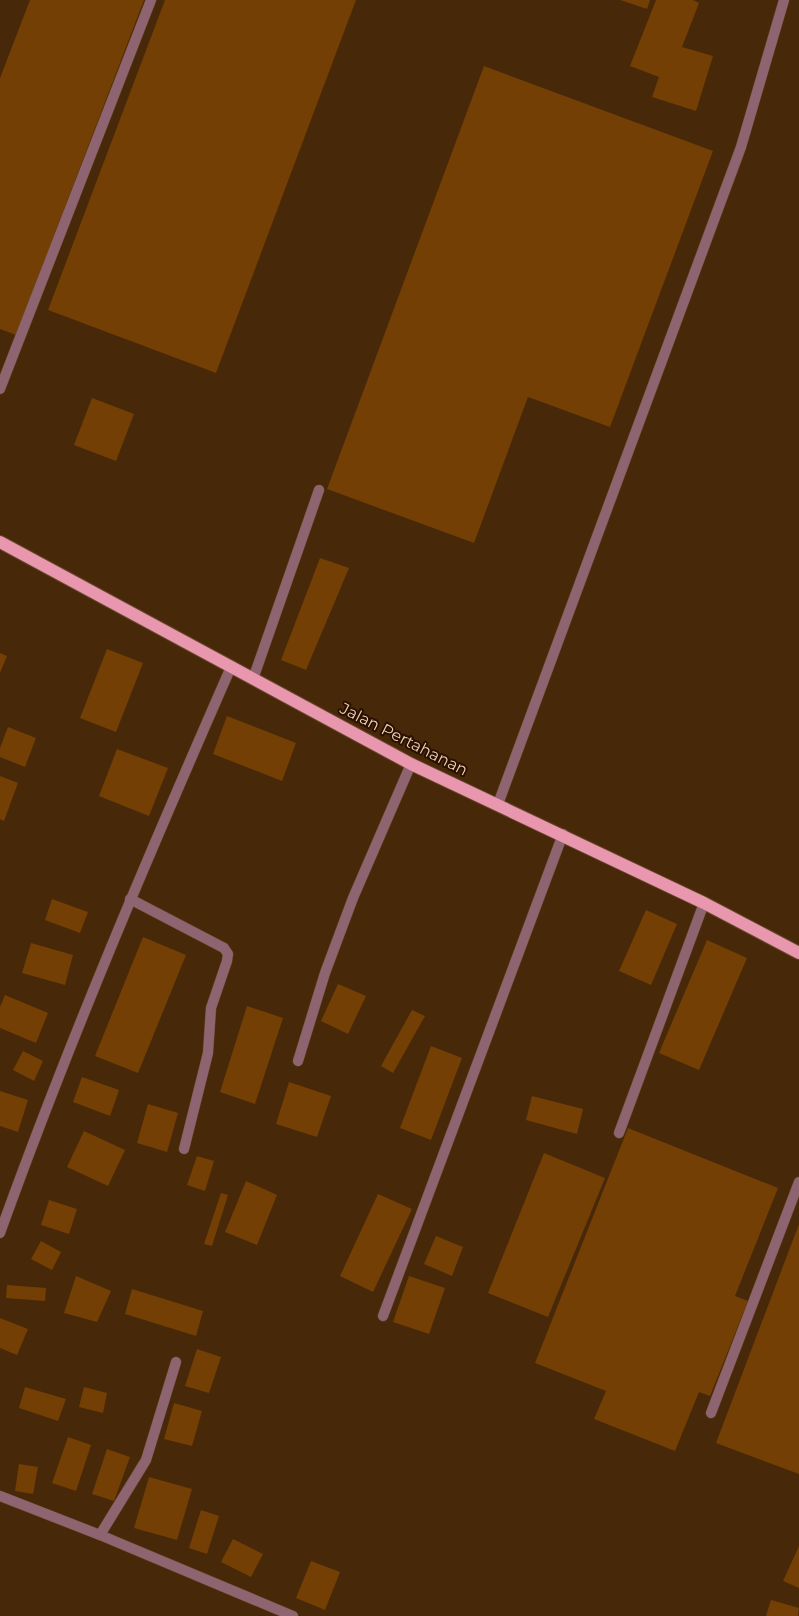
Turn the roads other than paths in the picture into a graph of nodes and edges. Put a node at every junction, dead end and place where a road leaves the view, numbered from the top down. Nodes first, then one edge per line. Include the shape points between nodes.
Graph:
1 (151, 0) edge
2 (784, 0) edge
3 (0, 389) edge
4 (319, 490) dead end
5 (0, 543) edge
6 (231, 667) junction
7 (252, 679) junction
8 (411, 764) junction
9 (498, 804) junction
10 (563, 834) junction
11 (130, 899) junction
12 (704, 903) junction
13 (799, 953) edge
14 (298, 1061) dead end
15 (619, 1133) dead end
16 (184, 1149) dead end
17 (799, 1182) edge
18 (0, 1233) edge
19 (383, 1316) dead end
20 (176, 1362) dead end
21 (712, 1413) dead end
22 (0, 1496) edge
23 (100, 1535) junction
24 (294, 1616) edge

1 - 3 street
2 - 9 street via 741,147
4 - 7 street
5 - 6 main road, Jalan Pertahanan
6 - 7 main road, Jalan Pertahanan
6 - 11 street
7 - 8 main road, Jalan Pertahanan
8 - 9 main road, Jalan Pertahanan
8 - 14 street via 353,898 325,973
9 - 10 main road, Jalan Pertahanan
10 - 12 main road, Jalan Pertahanan
10 - 19 street
11 - 16 street via 224,948 228,954 211,1008 208,1053
11 - 18 street via 47,1102
12 - 13 main road, Jalan Pertahanan
12 - 15 street
17 - 21 street
20 - 23 street via 146,1460
22 - 23 street
23 - 24 street

